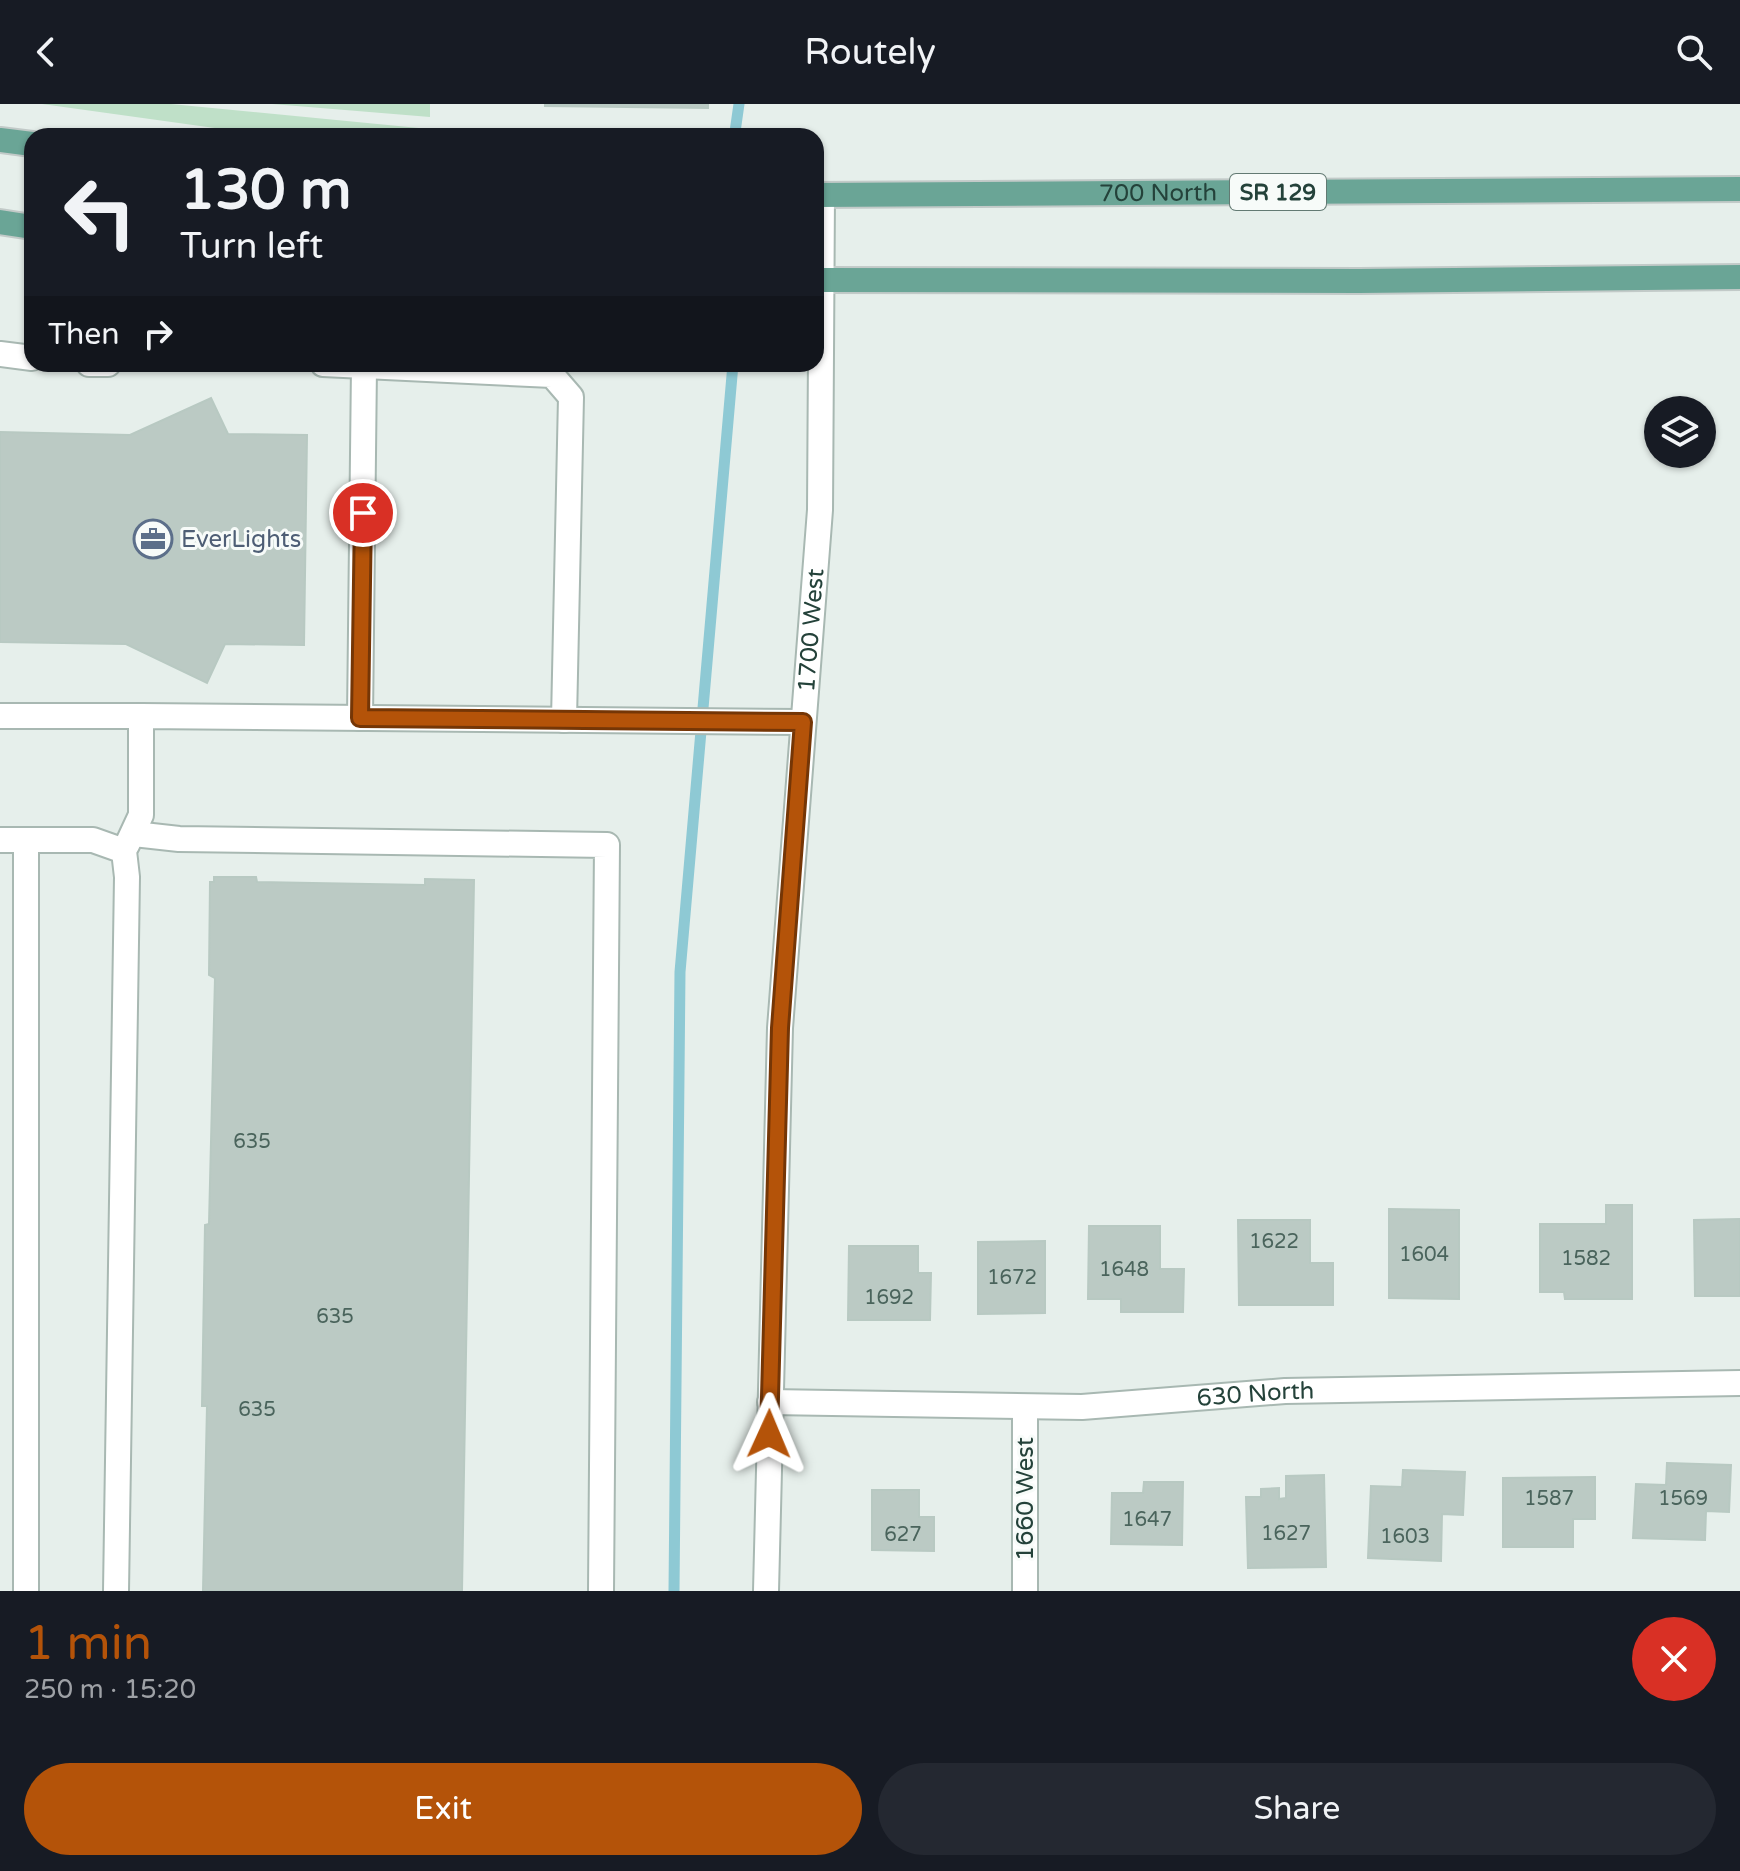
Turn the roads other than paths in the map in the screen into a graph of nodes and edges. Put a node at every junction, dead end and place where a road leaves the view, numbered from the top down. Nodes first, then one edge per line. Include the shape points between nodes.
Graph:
1 (0, 140) edge
2 (24, 143) edge
3 (1740, 189) edge
4 (824, 195) edge
5 (0, 222) edge
6 (24, 226) edge
7 (1740, 277) edge
8 (824, 280) edge
9 (0, 354) edge
10 (24, 357) edge
11 (364, 372) edge
12 (489, 372) edge
13 (819, 372) edge
14 (0, 716) edge
15 (141, 716) junction
16 (360, 718) junction
17 (564, 720) junction
18 (803, 722) junction
19 (0, 840) edge
20 (26, 840) junction
21 (129, 842) junction
22 (1740, 1383) edge
23 (770, 1402) junction
24 (1025, 1407) junction
25 (26, 1591) edge
26 (116, 1591) edge
27 (601, 1591) edge
28 (766, 1591) edge
29 (1025, 1591) edge

1 - 2 main road
3 - 4 main road, 700 North / SR 129
5 - 6 main road
7 - 8 main road
9 - 10 street
11 - 16 street
12 - 17 street via 552,375 571,397
13 - 18 street, 1700 West via 820,510
14 - 15 street
15 - 16 street
15 - 21 street via 141,815
16 - 17 street
17 - 18 street
18 - 23 street, 1700 West via 780,1028
19 - 20 street
20 - 21 street
20 - 25 street
21 - 26 street
21 - 27 street via 607,845
22 - 24 street, 630 North via 1285,1391
23 - 24 street, 630 North
23 - 28 street, 1700 West
24 - 29 street, 1660 West

